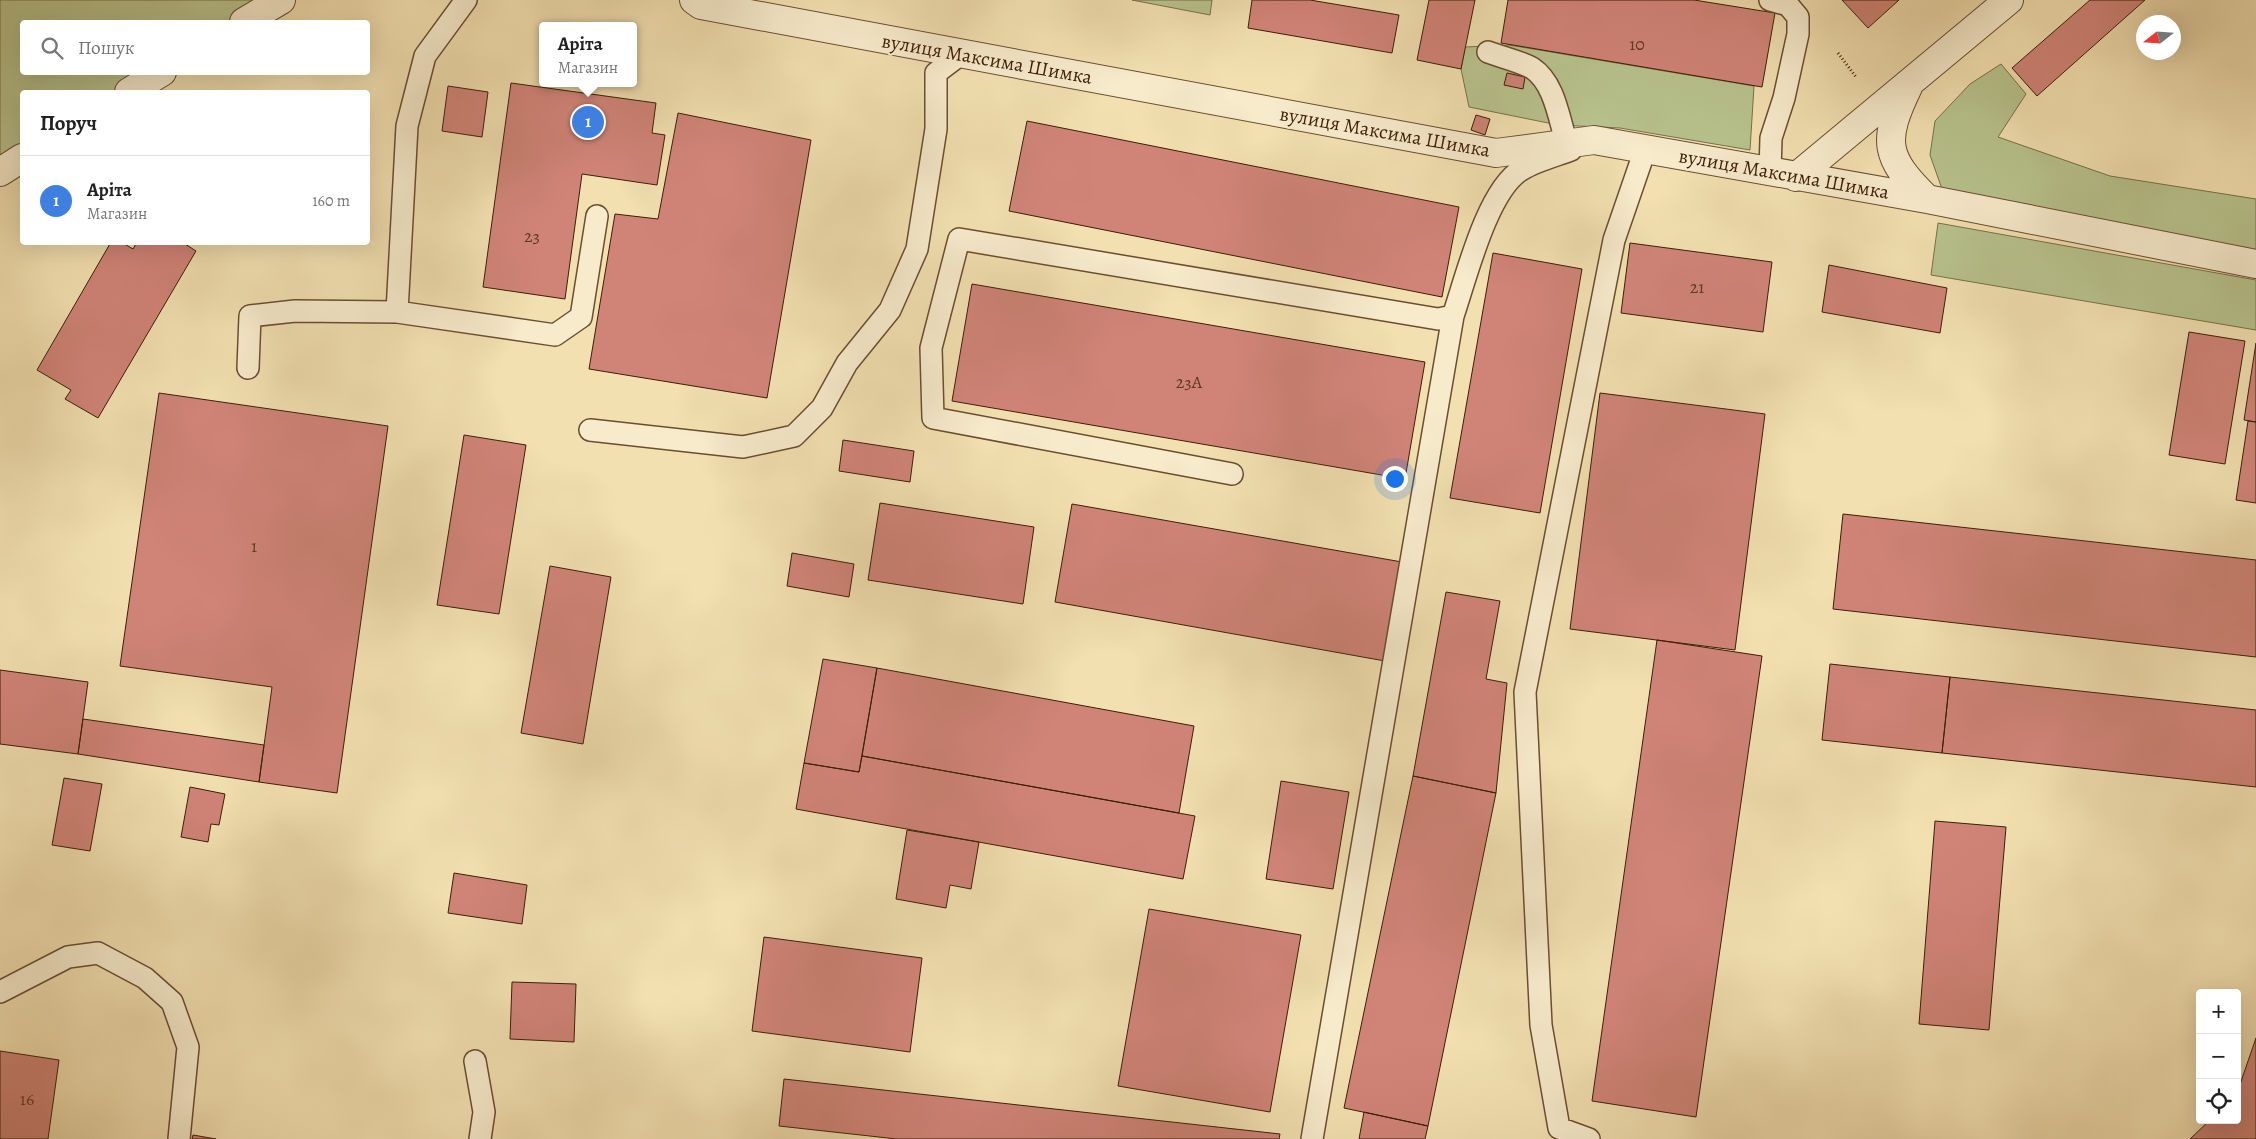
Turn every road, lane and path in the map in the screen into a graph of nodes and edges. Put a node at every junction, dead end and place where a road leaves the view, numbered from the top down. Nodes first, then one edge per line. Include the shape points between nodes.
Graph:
1 (280, 0) edge
2 (466, 0) edge
3 (694, 0) edge
4 (1770, 0) edge
5 (2009, 0) edge
6 (247, 20) edge
7 (1488, 52) dead end
8 (1838, 53) dead end
9 (961, 54) junction
10 (157, 75) edge
11 (1856, 76) dead end
12 (1911, 81) junction
13 (132, 90) edge
14 (1594, 140) junction
15 (1567, 144) junction
16 (1645, 150) junction
17 (20, 159) edge
18 (0, 172) edge
19 (1783, 174) junction
20 (1927, 199) junction
21 (597, 216) dead end
22 (2256, 264) edge
23 (397, 312) junction
24 (1453, 316) junction
25 (248, 368) dead end
26 (590, 430) dead end
27 (1232, 474) dead end
28 (0, 992) edge
29 (475, 1061) dead end
30 (179, 1139) edge
31 (480, 1139) edge
32 (1312, 1139) edge
33 (1589, 1139) edge

1 - 6 street
2 - 23 lane via 425,56 406,126
3 - 9 street, вулиця Максима Шимка via 700,5
4 - 19 lane via 1788,5 1798,17 1798,34 1784,98 1771,138
5 - 12 street
7 - 15 lane via 1532,68 1543,80 1551,92
8 - 11 path
9 - 15 street, вулиця Максима Шимка via 1496,154
9 - 26 lane via 936,73 936,129 917,249 890,310 847,363 822,408 794,436 743,447
10 - 13 street
12 - 19 street
12 - 20 street via 1894,118 1891,153 1904,177
14 - 15 street, вулиця Максима Шимка
14 - 16 street, вулиця Максима Шимка
14 - 24 lane via 1520,171 1498,193
16 - 19 street, вулиця Максима Шимка
16 - 33 lane via 1614,240 1525,692 1540,1025 1559,1128
17 - 18 street
19 - 20 street, вулиця Максима Шимка
20 - 22 street, вулиця Максима Шимка
21 - 23 lane via 581,317 555,335
23 - 25 lane via 295,311 250,316
24 - 27 lane via 1438,319 959,239 932,348 933,418
24 - 32 lane
28 - 30 lane via 68,956 98,953 145,978 172,1002 188,1047
29 - 31 lane via 484,1112

